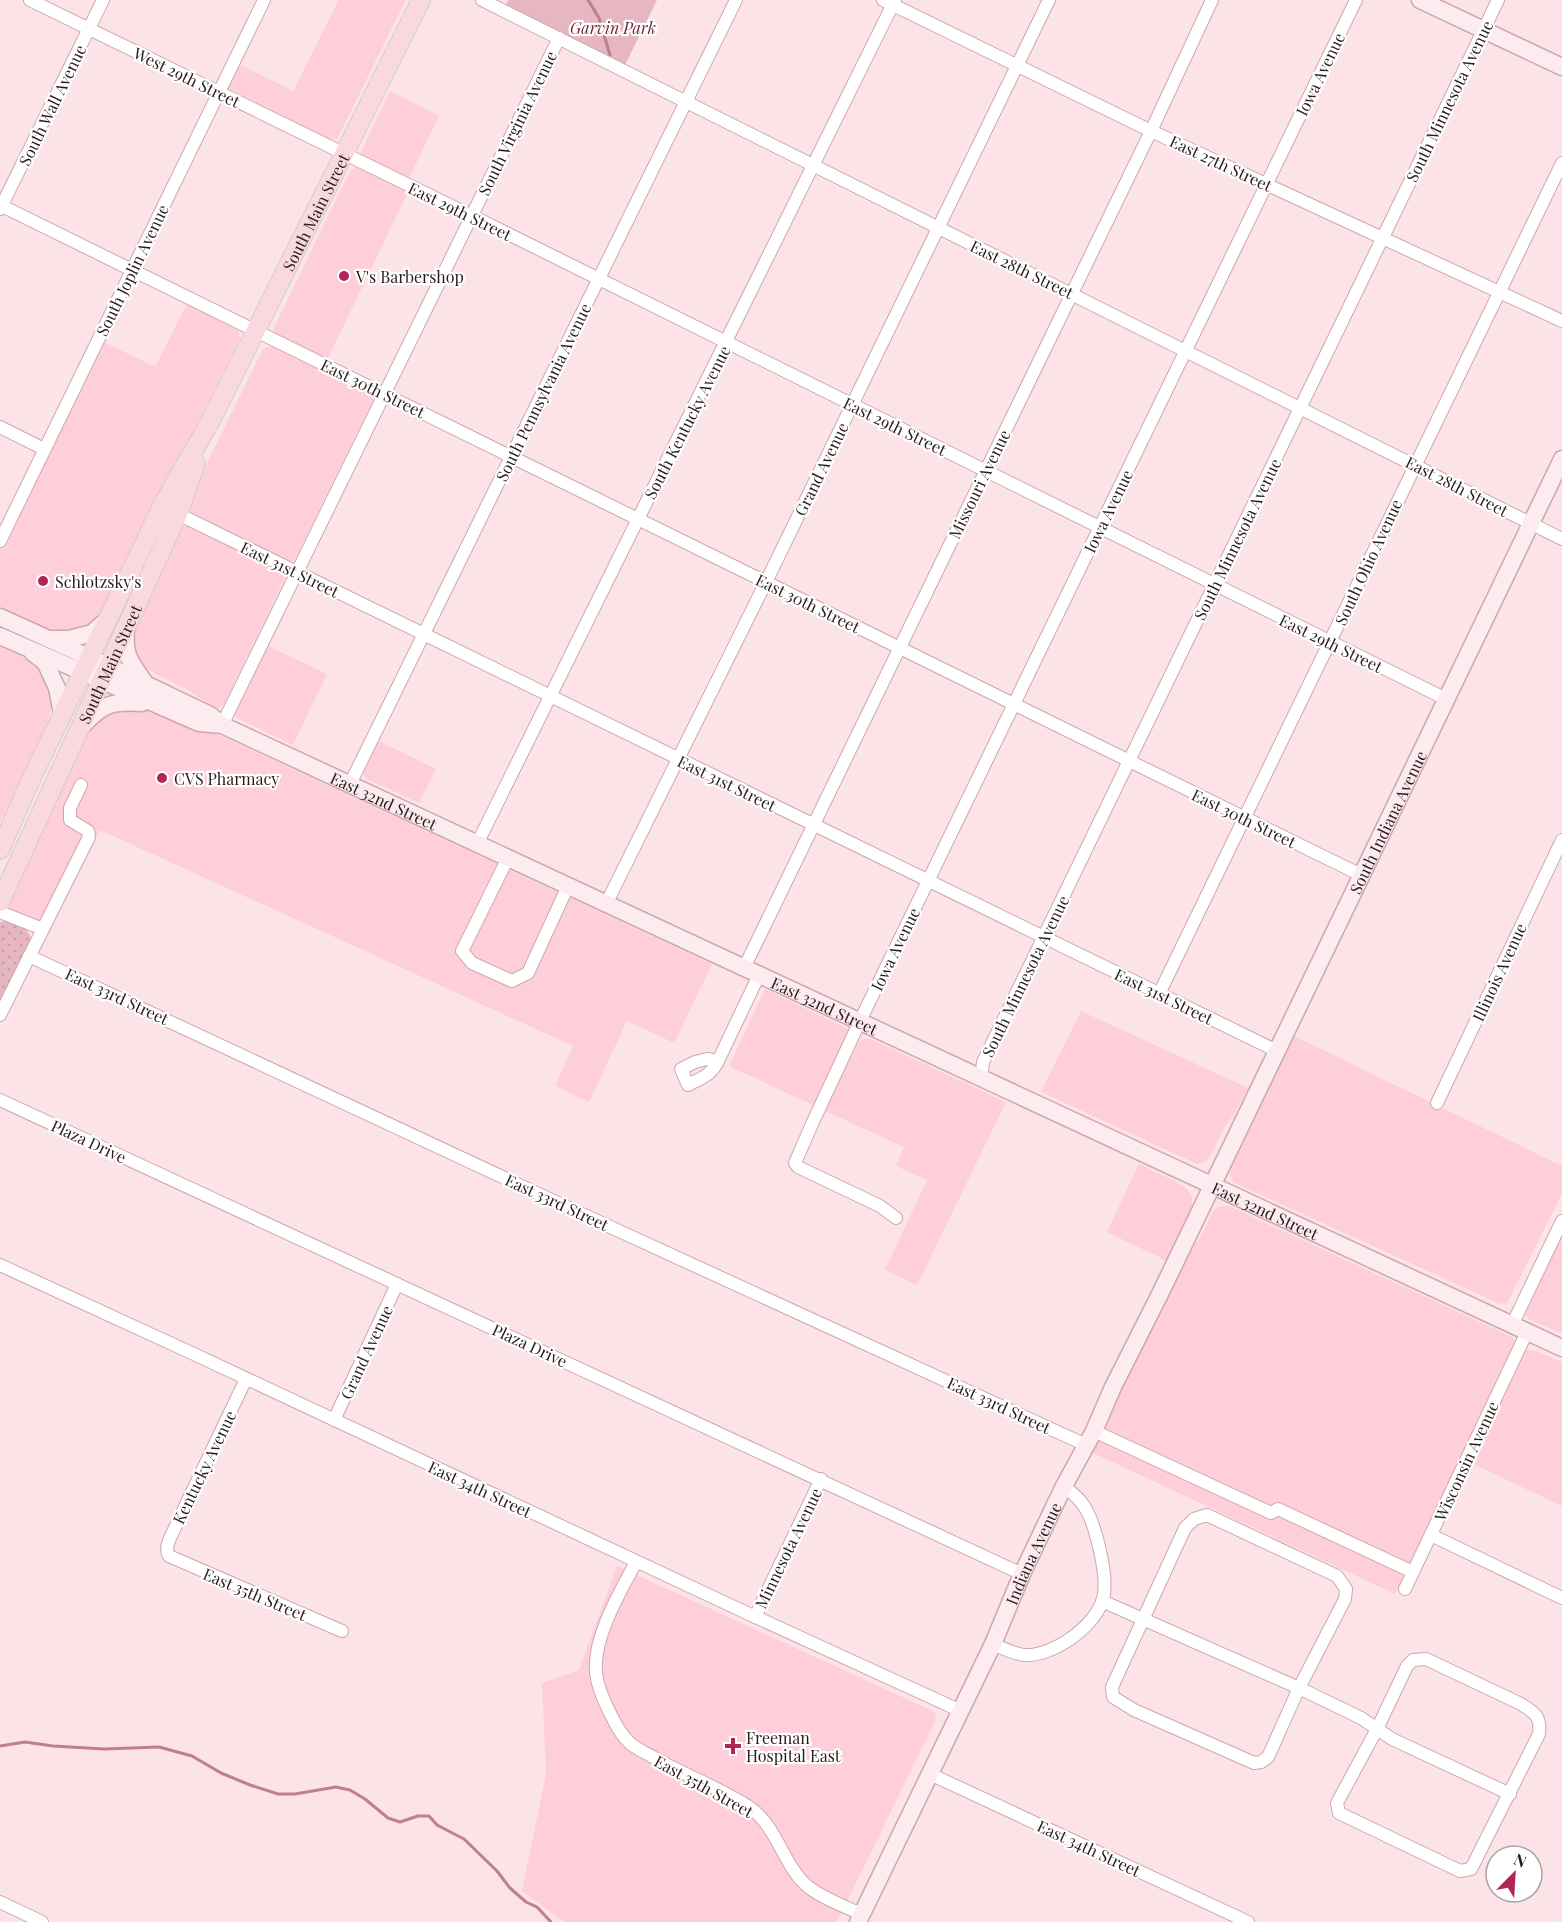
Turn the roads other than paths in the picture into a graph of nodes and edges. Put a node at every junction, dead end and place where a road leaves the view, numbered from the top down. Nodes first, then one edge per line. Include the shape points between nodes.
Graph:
1 (30, 0) edge
2 (103, 0) edge
3 (264, 0) edge
4 (421, 0) edge
5 (482, 0) edge
6 (736, 0) edge
7 (1049, 0) edge
8 (1212, 0) edge
9 (1356, 0) edge
10 (1420, 0) edge
11 (1498, 0) edge
12 (890, 2) edge
13 (89, 29) junction
14 (1484, 30) junction
15 (559, 38) junction
16 (1018, 66) junction
17 (1562, 67) edge
18 (219, 93) junction
19 (686, 101) junction
20 (1151, 130) junction
21 (344, 154) junction
22 (1562, 163) edge
23 (814, 165) junction
24 (1267, 184) junction
25 (0, 207) edge
26 (471, 216) junction
27 (940, 228) junction
28 (1383, 237) junction
29 (132, 270) junction
30 (599, 279) junction
31 (1499, 291) junction
32 (1072, 294) junction
33 (1562, 321) edge
34 (256, 331) junction
35 (727, 343) junction
36 (1186, 351) junction
37 (385, 394) junction
38 (852, 405) junction
39 (1300, 408) junction
40 (210, 422) junction
41 (0, 427) edge
42 (44, 449) junction
43 (512, 457) junction
44 (1562, 459) edge
45 (1414, 465) junction
46 (985, 471) junction
47 (178, 514) junction
48 (638, 520) junction
49 (1530, 523) junction
50 (1100, 528) junction
51 (1562, 539) edge
52 (0, 541) edge
53 (296, 572) junction
54 (766, 582) junction
55 (1215, 585) junction
56 (0, 617) edge
57 (108, 619) junction
58 (126, 628) junction
59 (423, 634) junction
60 (0, 636) edge
61 (47, 639) junction
62 (1330, 643) junction
63 (25, 647) junction
64 (899, 648) junction
65 (86, 664) junction
66 (105, 673) junction
67 (146, 684) junction
68 (551, 697) junction
69 (1446, 699) junction
70 (153, 703) junction
71 (1014, 705) junction
72 (63, 714) junction
73 (222, 725) junction
74 (79, 730) junction
75 (678, 759) junction
76 (1129, 761) junction
77 (350, 784) junction
78 (81, 785) dead end
79 (1245, 819) junction
80 (813, 825) junction
81 (1562, 840) edge
82 (477, 843) junction
83 (0, 850) edge
84 (508, 858) junction
85 (1361, 875) junction
86 (928, 882) junction
87 (568, 886) junction
88 (0, 902) edge
89 (606, 904) junction
90 (0, 912) edge
91 (43, 929) junction
92 (1044, 938) junction
93 (29, 956) junction
94 (744, 968) junction
95 (759, 975) junction
96 (1159, 994) junction
97 (0, 1015) edge
98 (859, 1023) junction
99 (1276, 1051) junction
100 (718, 1060) dead end
101 (981, 1079) junction
102 (0, 1100) edge
103 (1437, 1103) dead end
104 (1212, 1186) junction
105 (896, 1218) dead end
106 (1562, 1221) edge
107 (0, 1265) edge
108 (398, 1284) junction
109 (1512, 1325) junction
110 (1527, 1332) junction
111 (1562, 1348) edge
112 (246, 1379) junction
113 (334, 1420) junction
114 (1090, 1438) junction
115 (821, 1479) junction
116 (1064, 1486) junction
117 (1431, 1535) junction
118 (169, 1556) joint
119 (636, 1562) junction
120 (1413, 1572) junction
121 (1022, 1574) junction
122 (1405, 1589) dead end
123 (1562, 1598) edge
124 (1102, 1601) junction
125 (754, 1617) junction
126 (1143, 1619) junction
127 (342, 1631) dead end
128 (993, 1644) junction
129 (1299, 1688) junction
130 (961, 1711) junction
131 (1377, 1729) junction
132 (930, 1774) junction
133 (1510, 1794) junction
134 (0, 1902) edge
135 (859, 1918) edge
136 (42, 1922) edge
137 (1248, 1922) edge

1 - 13 street, West 29th Street
2 - 13 street, South Wall Avenue
3 - 18 street, South Joplin Avenue
4 - 21 main road, South Main Street
5 - 15 street, East 28th Street
6 - 19 street, South Pennsylvania Avenue
7 - 16 street, Grand Avenue
8 - 20 street, Missouri Avenue
9 - 24 street, Iowa Avenue
10 - 14 main road
11 - 14 street, South Minnesota Avenue
12 - 16 street, East 27th Street
12 - 23 street, South Kentucky Avenue
13 - 18 street, West 29th Street
13 - 25 street, South Wall Avenue
14 - 17 main road
14 - 28 street, South Minnesota Avenue
15 - 19 street, East 28th Street
15 - 26 street, South Virginia Avenue
16 - 20 street, East 27th Street
16 - 27 street, Grand Avenue
18 - 21 street, West 29th Street
18 - 29 street, South Joplin Avenue
19 - 23 street, East 28th Street
19 - 30 street, South Pennsylvania Avenue
20 - 24 street, East 27th Street
20 - 32 street, Missouri Avenue
21 - 26 street, East 29th Street
21 - 34 main road, South Main Street
22 - 31 street, South Ohio Avenue
23 - 27 street, East 28th Street
23 - 35 street, South Kentucky Avenue
24 - 28 street, East 27th Street
24 - 36 street, Iowa Avenue
25 - 29 street, East 30th Street
26 - 30 street, East 29th Street
26 - 37 street, South Virginia Avenue
27 - 32 street, East 28th Street
27 - 38 street, Grand Avenue
28 - 31 street, East 27th Street
28 - 39 street, South Minnesota Avenue
29 - 34 street, East 30th Street
29 - 42 street, South Joplin Avenue
30 - 35 street, East 29th Street
30 - 43 street, South Pennsylvania Avenue
31 - 33 street, East 27th Street
31 - 45 street, South Ohio Avenue
32 - 36 street, East 28th Street
32 - 46 street, Missouri Avenue
34 - 37 street, East 30th Street
34 - 40 main road, South Main Street
35 - 38 street, East 29th Street
35 - 48 street, South Kentucky Avenue
36 - 39 street, East 28th Street
36 - 50 street, Iowa Avenue
37 - 43 street, East 30th Street
37 - 53 street, South Virginia Avenue
38 - 46 street, East 29th Street
38 - 54 street, Grand Avenue
39 - 45 street, East 28th Street
39 - 55 street, South Minnesota Avenue
40 - 47 main road, South Main Street
40 - 57 main road, South Main Street via 163,504
41 - 42 street
42 - 52 street, South Joplin Avenue
43 - 48 street, East 30th Street
43 - 59 street, South Pennsylvania Avenue
44 - 49 main road, South Indiana Avenue
45 - 49 street, East 28th Street
45 - 62 street, South Ohio Avenue
46 - 50 street, East 29th Street
46 - 64 street, Missouri Avenue
47 - 53 street, East 31st Street
47 - 58 main road, South Main Street
48 - 54 street, East 30th Street
48 - 68 street, South Kentucky Avenue
49 - 51 street, East 28th Street
49 - 69 main road, South Indiana Avenue
50 - 55 street, East 29th Street
50 - 71 street, Iowa Avenue
53 - 59 street, East 31st Street
53 - 73 street, South Virginia Avenue
54 - 64 street, East 30th Street
54 - 75 street, Grand Avenue
55 - 62 street, East 29th Street
55 - 76 street, South Minnesota Avenue
56 - 61 main road
57 - 61 main road via 92,633
57 - 65 main road, South Main Street
58 - 66 main road, South Main Street
58 - 67 main road via 124,648
59 - 68 street, East 31st Street
59 - 77 street, South Pennsylvania Avenue
60 - 63 main road
61 - 65 main road
62 - 69 street, East 29th Street
62 - 79 street, South Ohio Avenue
63 - 65 main road
63 - 72 main road via 45,662
64 - 71 street, East 30th Street
64 - 80 street, Missouri Avenue
65 - 66 main road
65 - 72 main road, South Main Street
66 - 67 main road, East 32nd Street
66 - 70 main road
66 - 74 main road, South Main Street
67 - 73 main road, East 32nd Street via 210,715
68 - 75 street, East 31st Street
68 - 82 street, South Kentucky Avenue
69 - 85 main road, South Indiana Avenue
70 - 73 main road via 199,723
70 - 74 main road via 120,701 97,710
71 - 76 street, East 30th Street
71 - 86 street, Iowa Avenue
72 - 83 main road, South Main Street
73 - 77 main road, East 32nd Street
74 - 88 main road, South Main Street
75 - 80 street, East 31st Street
75 - 89 street, Grand Avenue
76 - 79 street, East 30th Street
76 - 92 street, South Minnesota Avenue
77 - 82 main road, East 32nd Street
78 - 91 street via 70,808 70,820 88,831 89,837
79 - 85 street, East 30th Street
79 - 96 street, South Ohio Avenue
80 - 86 street, East 31st Street
80 - 94 street, Missouri Avenue
81 - 103 street, Illinois Avenue
82 - 84 main road, East 32nd Street
84 - 87 main road, East 32nd Street
84 - 87 street via 462,951 472,963 512,981 528,973
85 - 99 main road, South Indiana Avenue
86 - 92 street, East 31st Street
86 - 98 street, Iowa Avenue
87 - 89 main road, East 32nd Street
89 - 94 main road, East 32nd Street
90 - 91 street
91 - 93 street
92 - 96 street, East 31st Street
92 - 101 street, South Minnesota Avenue via 983,1062
93 - 97 street
93 - 114 street, East 33rd Street via 558,1203
94 - 95 main road, East 32nd Street
95 - 98 main road, East 32nd Street
95 - 100 street
96 - 99 street, East 31st Street
98 - 101 main road, East 32nd Street
98 - 105 street, Iowa Avenue via 795,1163
99 - 104 main road, South Indiana Avenue
101 - 104 main road, East 32nd Street
102 - 108 street, Plaza Drive
104 - 109 main road, East 32nd Street
104 - 114 main road, Indiana Avenue
106 - 109 street
107 - 112 street, East 34th Street
108 - 113 street, Grand Avenue
108 - 115 street, Plaza Drive
109 - 110 main road, East 32nd Street
110 - 111 main road, East 32nd Street
110 - 117 street, Wisconsin Avenue
112 - 113 street, East 34th Street
112 - 118 street, Kentucky Avenue via 169,1540
113 - 119 street, East 34th Street
114 - 116 main road, Indiana Avenue
114 - 120 street, East 33rd Street via 1271,1513 1278,1509
115 - 121 street, Plaza Drive
115 - 125 street, Minnesota Avenue
116 - 121 main road, Indiana Avenue
116 - 124 street via 1082,1502 1099,1544
117 - 120 street, Wisconsin Avenue
117 - 123 street
118 - 127 street, East 35th Street
119 - 125 street, East 34th Street
119 - 135 street, East 35th Street via 597,1652 596,1675 617,1728 631,1744 749,1808 771,1830 806,1885
120 - 122 street, Wisconsin Avenue
121 - 128 main road, Indiana Avenue
124 - 126 street
124 - 128 street via 1088,1622 1058,1647 1024,1655
125 - 130 street, East 34th Street
126 - 129 street
126 - 129 street via 1112,1687 1113,1697 1134,1710 1254,1763 1268,1757
126 - 129 street via 1185,1528 1206,1515 1337,1576 1346,1589 1345,1599
128 - 130 main road, Indiana Avenue
129 - 131 street
130 - 132 main road, Indiana Avenue
131 - 133 street
131 - 133 street via 1413,1660 1426,1659 1521,1704 1540,1722 1539,1734
131 - 133 street via 1337,1803 1339,1813 1369,1828 1460,1871 1471,1869
132 - 135 main road, Indiana Avenue
132 - 137 street, East 34th Street
134 - 136 street

